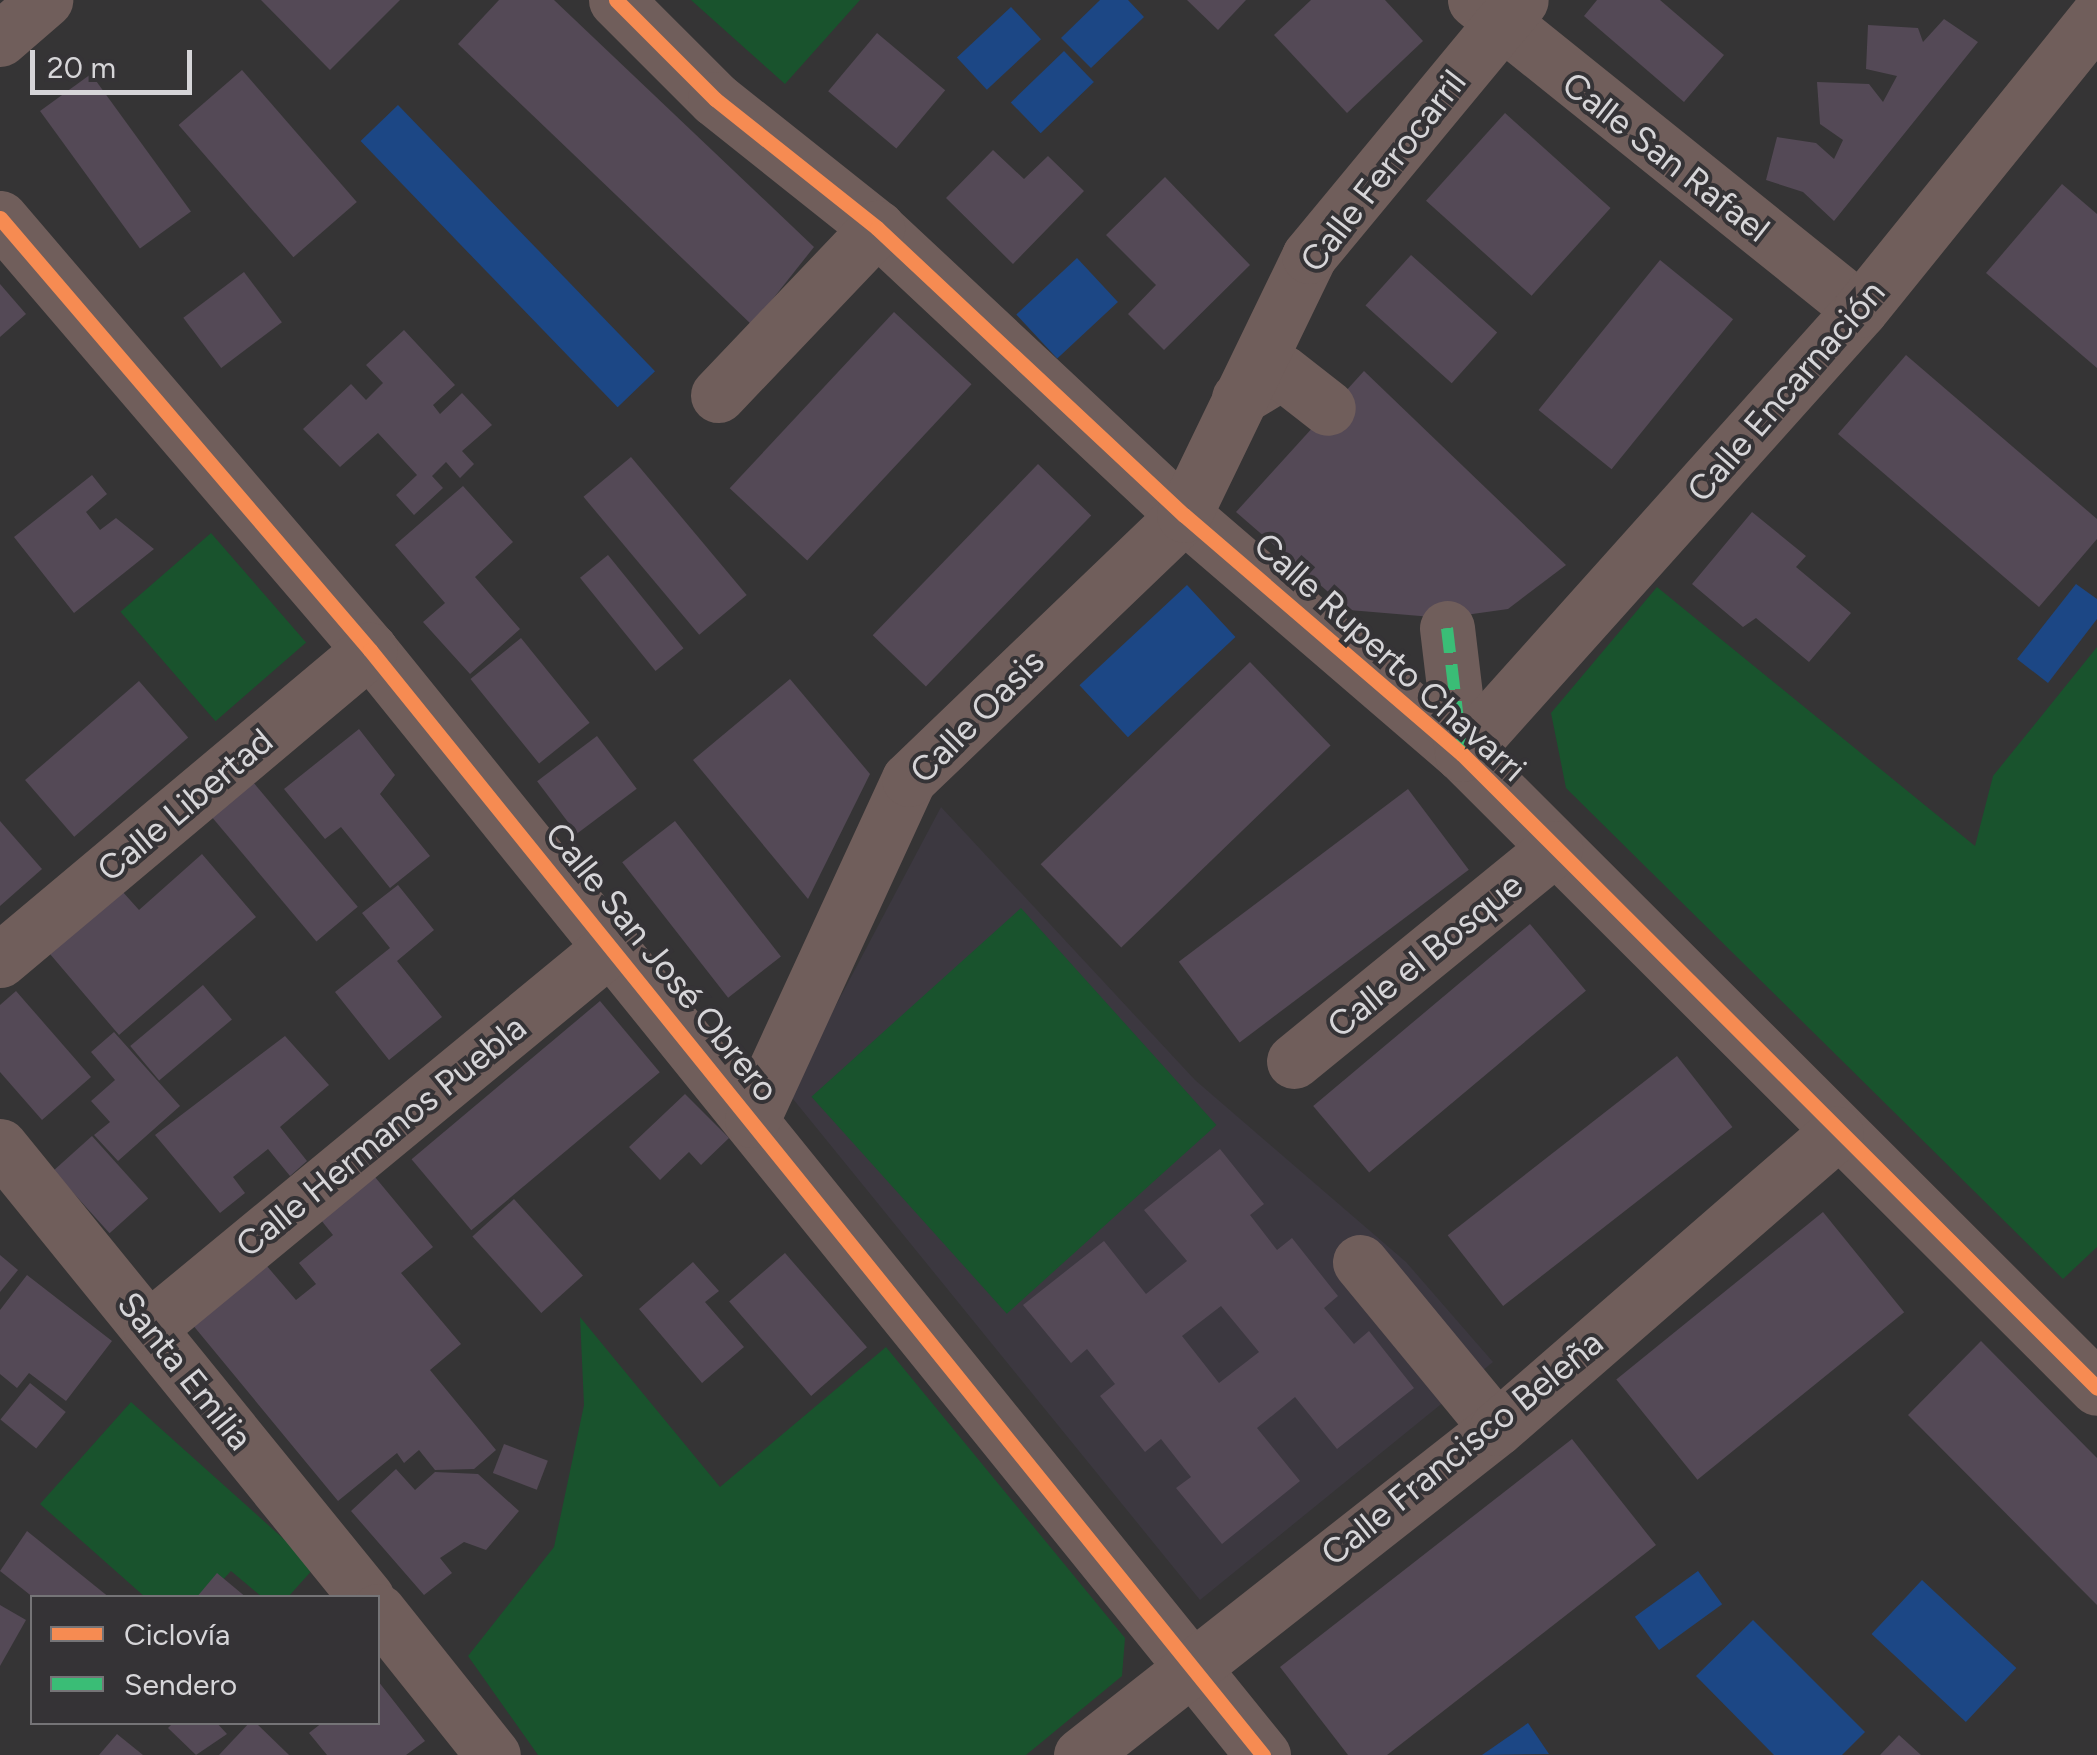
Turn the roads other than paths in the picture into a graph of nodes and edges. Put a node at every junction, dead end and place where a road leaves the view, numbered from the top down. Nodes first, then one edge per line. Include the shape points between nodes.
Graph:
1 (45, 0) edge
2 (616, 0) edge
3 (1498, 9) edge
4 (2097, 16) edge
5 (0, 39) edge
6 (0, 218) edge
7 (877, 228) junction
8 (1860, 310) junction
9 (718, 395) dead end
10 (1239, 398) junction
11 (1328, 408) dead end
12 (1184, 515) junction
13 (1447, 628) dead end
14 (370, 650) junction
15 (1462, 754) junction
16 (1555, 848) junction
17 (612, 946) junction
18 (0, 960) edge
19 (1294, 1061) dead end
20 (752, 1120) junction
21 (1836, 1133) junction
22 (0, 1146) edge
23 (1360, 1262) dead end
24 (150, 1326) junction
25 (2097, 1388) edge
26 (1497, 1428) junction
27 (365, 1595) edge
28 (380, 1614) edge
29 (1188, 1664) junction
30 (493, 1755) edge
31 (1081, 1755) edge
32 (1263, 1755) edge

1 - 5 street
2 - 7 street, Calle Ruperto Chavarri via 714,99
3 - 8 street, Calle San Rafael
3 - 10 street, Calle Ferrocarril via 1308,256
4 - 8 street, Calle Encarnación
6 - 14 street, Calle San José Obrero
7 - 9 street
7 - 12 street, Calle Ruperto Chavarri
8 - 15 street, Calle Encarnación
10 - 11 street via 1282,372
10 - 12 street, Calle Ferrocarril
12 - 15 street, Calle Ruperto Chavarri
12 - 20 street, Calle Oasis via 908,779
13 - 15 street
14 - 17 street, Calle San José Obrero
14 - 18 street, Calle Libertad
15 - 16 street, Calle Ruperto Chavarri
16 - 19 street, Calle el Bosque
16 - 21 street, Calle Ruperto Chavarri
17 - 20 street, Calle San José Obrero
17 - 24 street, Calle Hermanos Puebla
20 - 29 street, Calle San José Obrero
21 - 25 street, Calle Ruperto Chavarri
21 - 26 street, Calle Francisco Beleña
22 - 24 street, Santa Emilia
23 - 26 street
24 - 27 street, Santa Emilia
26 - 29 street, Calle Francisco Beleña
28 - 30 street
29 - 31 street, Calle Francisco Beleña
29 - 32 street, Calle San José Obrero

